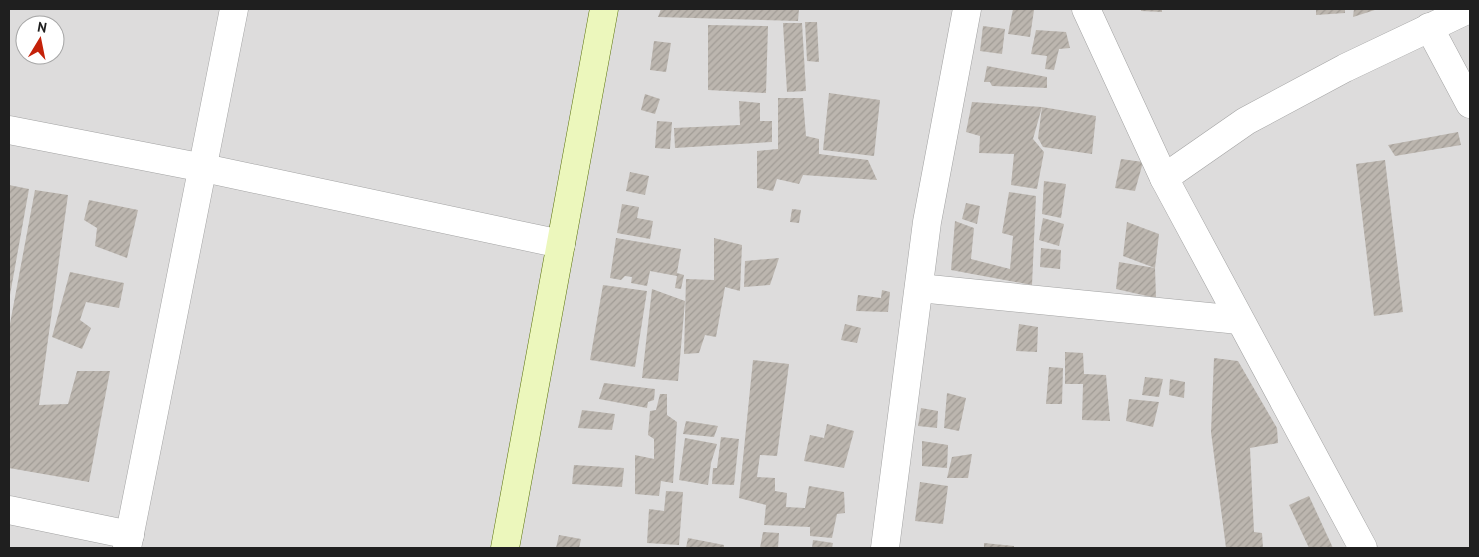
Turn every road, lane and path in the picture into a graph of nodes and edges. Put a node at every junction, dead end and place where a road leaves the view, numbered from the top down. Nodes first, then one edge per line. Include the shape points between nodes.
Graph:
1 (234, 9) edge
2 (604, 9) edge
3 (967, 9) edge
4 (1086, 9) edge
5 (1469, 9) edge
6 (1429, 27) junction
7 (1470, 104) edge
8 (9, 130) edge
9 (204, 168) junction
10 (1164, 178) junction
11 (561, 244) junction
12 (919, 288) junction
13 (1239, 320) junction
14 (9, 510) edge
15 (129, 542) edge
16 (504, 548) edge
17 (885, 548) edge
18 (1363, 548) edge

1 - 9 street
2 - 11 street
3 - 12 street via 927,222
4 - 10 street
5 - 6 street
6 - 7 street
6 - 10 street via 1246,121
8 - 9 street
9 - 11 street
9 - 15 street
10 - 13 street
11 - 16 street
12 - 13 street
12 - 17 street
13 - 18 street
14 - 15 street

